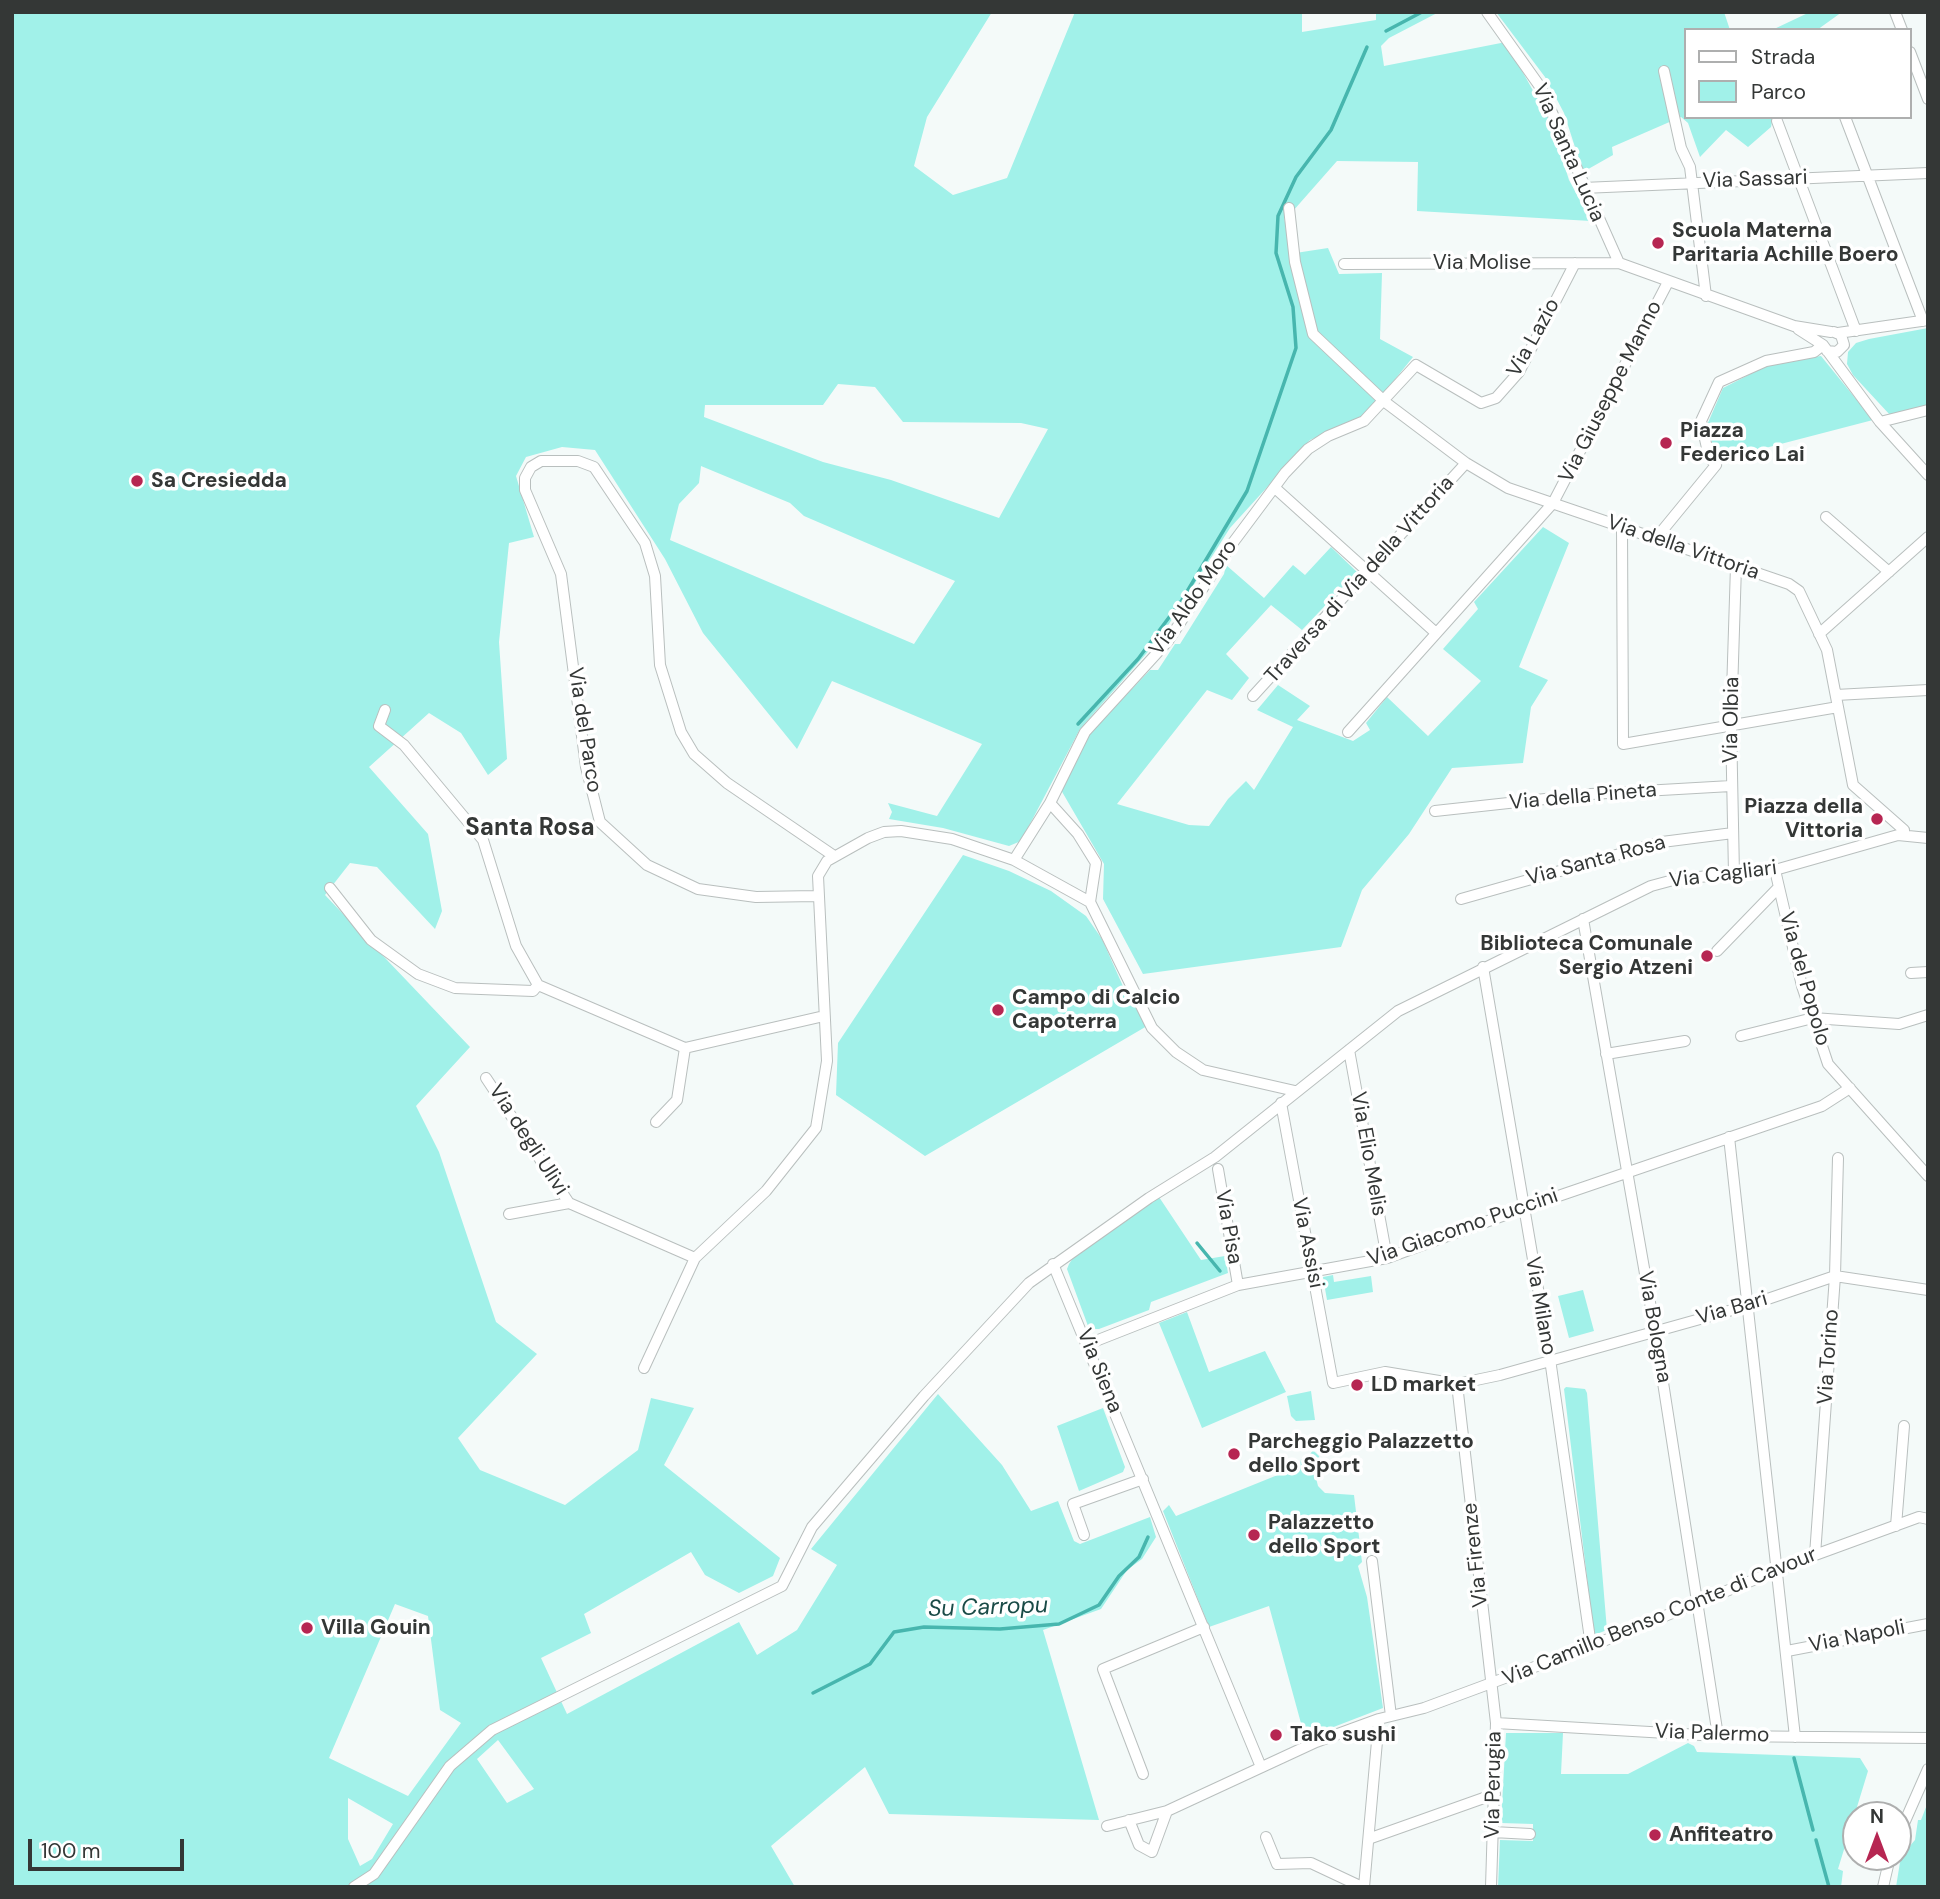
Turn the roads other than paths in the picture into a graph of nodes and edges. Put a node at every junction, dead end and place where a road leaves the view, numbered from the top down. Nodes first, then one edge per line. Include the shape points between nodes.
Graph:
1 (1487, 12) edge
2 (1912, 57) edge
3 (1664, 71) dead end
4 (1928, 99) edge
5 (1846, 119) edge
6 (1777, 121) dead end
7 (1928, 173) edge
8 (1868, 176) junction
9 (1798, 179) junction
10 (1693, 183) junction
11 (1583, 188) junction
12 (1289, 208) dead end
13 (1575, 262) junction
14 (1619, 263) junction
15 (1345, 264) dead end
16 (1668, 282) junction
17 (1706, 296) junction
18 (1925, 321) edge
19 (1794, 326) junction
20 (1862, 331) junction
21 (1835, 332) junction
22 (1825, 348) junction
23 (1842, 348) junction
24 (1842, 368) junction
25 (1385, 402) junction
26 (1928, 410) edge
27 (1880, 422) junction
28 (1466, 463) junction
29 (1928, 475) edge
30 (1275, 488) junction
31 (1553, 503) junction
32 (1826, 517) dead end
33 (1622, 527) junction
34 (1657, 537) junction
35 (1928, 537) edge
36 (1736, 566) junction
37 (1367, 569) junction
38 (1889, 572) junction
39 (1436, 633) junction
40 (1819, 634) junction
41 (1927, 688) edge
42 (1253, 696) dead end
43 (1837, 701) junction
44 (384, 710) dead end
45 (1731, 724) junction
46 (1348, 732) dead end
47 (1731, 786) junction
48 (1049, 803) junction
49 (1435, 811) dead end
50 (1733, 833) junction
51 (1904, 835) junction
52 (1928, 838) edge
53 (834, 856) junction
54 (1014, 860) junction
55 (1775, 870) junction
56 (1734, 874) junction
57 (1779, 887) junction
58 (330, 888) dead end
59 (816, 896) junction
60 (1461, 899) dead end
61 (1090, 902) junction
62 (1583, 919) junction
63 (1717, 951) dead end
64 (1483, 967) junction
65 (1928, 972) edge
66 (1910, 973) dead end
67 (538, 985) junction
68 (1928, 1014) edge
69 (824, 1017) junction
70 (1814, 1018) junction
71 (1741, 1036) dead end
72 (1685, 1041) dead end
73 (685, 1048) junction
74 (1349, 1049) junction
75 (1606, 1054) junction
76 (1833, 1069) junction
77 (486, 1078) dead end
78 (1850, 1088) junction
79 (1295, 1091) junction
80 (1834, 1098) junction
81 (1281, 1103) junction
82 (656, 1122) dead end
83 (1729, 1136) junction
84 (1838, 1158) dead end
85 (1218, 1169) dead end
86 (1626, 1172) junction
87 (1928, 1176) edge
88 (569, 1203) junction
89 (1523, 1208) junction
90 (509, 1214) dead end
91 (695, 1258) junction
92 (1387, 1258) junction
93 (1053, 1265) junction
94 (1313, 1272) junction
95 (1835, 1276) junction
96 (1238, 1286) junction
97 (1928, 1290) edge
98 (1750, 1306) junction
99 (1655, 1331) junction
100 (1088, 1344) junction
101 (1550, 1359) junction
102 (644, 1368) dead end
103 (1333, 1383) joint
104 (1457, 1384) junction
105 (1903, 1426) dead end
106 (1143, 1479) junction
107 (1928, 1519) edge
108 (1896, 1525) junction
109 (1084, 1535) dead end
110 (1815, 1555) junction
111 (1372, 1561) dead end
112 (1778, 1572) junction
113 (1697, 1602) junction
114 (1928, 1624) edge
115 (1203, 1627) junction
116 (1591, 1646) junction
117 (1787, 1651) junction
118 (1490, 1684) junction
119 (1391, 1716) junction
120 (1379, 1719) junction
121 (1496, 1723) junction
122 (1718, 1736) junction
123 (1796, 1737) junction
124 (1928, 1738) edge
125 (1261, 1767) junction
126 (1928, 1769) edge
127 (1143, 1774) dead end
128 (1495, 1794) junction
129 (1912, 1805) edge
130 (1167, 1811) junction
131 (1129, 1820) junction
132 (1107, 1826) dead end
133 (1493, 1832) junction
134 (1530, 1834) dead end
135 (1266, 1838) dead end
136 (1371, 1838) junction
137 (354, 1887) edge
138 (1363, 1887) edge
139 (1492, 1887) edge

1 - 11 street, Via Santa Lucia via 1541,88
2 - 4 street
3 - 10 street
5 - 8 street
6 - 9 street
7 - 8 street, Via Sassari
8 - 9 street, Via Sassari
8 - 18 street
9 - 10 street, Via Sassari
9 - 20 street
10 - 11 street, Via Sassari
10 - 17 street
11 - 14 street, Via Santa Lucia
12 - 25 street, Via della Vittoria via 1295,262 1313,334
13 - 14 street, Via Molise
13 - 15 street, Via Molise
13 - 25 street, Via Lazio via 1519,372 1496,398 1481,403 1416,365
14 - 16 street, Via Molise
16 - 17 street, Via Molise
16 - 31 street, Via Giuseppe Manno
17 - 19 street, Via Molise
18 - 20 street
19 - 21 street
19 - 22 street
20 - 21 street
21 - 22 street via 1824,338
21 - 23 street via 1844,341
22 - 23 street via 1833,353
22 - 24 street
22 - 34 street via 1766,361 1719,382 1701,421 1709,457 1716,465
23 - 24 street
24 - 27 street
25 - 28 street, Via della Vittoria
25 - 30 street, Via Aldo Moro via 1364,421 1308,449
26 - 27 street
27 - 29 street
28 - 31 street, Via della Vittoria via 1508,488
28 - 37 street, Traversa di Via della Vittoria
30 - 37 street
30 - 48 street, Via Aldo Moro via 1168,641 1086,732
31 - 33 street, Via della Vittoria
31 - 39 street, Via Giuseppe Manno
32 - 38 street
33 - 34 street, Via della Vittoria
33 - 45 street via 1623,744
34 - 36 street, Via della Vittoria
35 - 38 street
36 - 40 street, Via della Vittoria via 1799,591
36 - 45 street, Via Olbia
37 - 39 street
37 - 42 street, Traversa di Via della Vittoria
38 - 40 street
39 - 46 street, Via Giuseppe Manno
40 - 43 street, Via della Vittoria via 1827,650
41 - 43 street
43 - 45 street
43 - 51 street, Via della Vittoria via 1853,785 1904,830
44 - 67 street via 379,726 404,745 483,840 516,946
45 - 47 street, Via Olbia
47 - 49 street, Via della Pineta via 1591,794
47 - 50 street, Via Olbia
48 - 54 street, Via Aldo Moro
48 - 61 street via 1079,834 1096,863
50 - 56 street, Via Olbia
50 - 60 street, Via Santa Rosa via 1662,842
51 - 52 street, Via Cagliari
51 - 55 street, Via Cagliari
53 - 54 street via 884,832 901,831 952,839
53 - 59 street via 818,876
53 - 59 street, Via del Parco via 727,783 694,754 681,732 660,665 655,576 645,543 594,467 578,461 541,461 527,472 525,490 561,574 586,767 600,822 647,865 698,889 756,898
54 - 61 street
55 - 56 street, Via Cagliari
55 - 57 street, Via del Popolo
56 - 62 street, Via Cagliari via 1677,878
57 - 63 street
57 - 70 street, Via del Popolo
58 - 67 street via 371,940 418,974 455,988 533,991
59 - 69 street
61 - 79 street via 1152,1028 1176,1052 1203,1070
62 - 64 street, Via Cagliari
62 - 75 street, Via Bologna
64 - 74 street, Via Cagliari via 1398,1011
64 - 89 street, Via Milano
65 - 66 street
67 - 73 street
68 - 70 street via 1899,1024
69 - 73 street
69 - 91 street via 827,1061 816,1128 766,1191
70 - 71 street
70 - 76 street, Via del Popolo
72 - 75 street
73 - 82 street via 677,1100
74 - 79 street, Via Cagliari
74 - 92 street, Via Elio Melis
75 - 86 street, Via Bologna
76 - 78 street, Via del Popolo
76 - 80 street
77 - 88 street, Via degli Ulivi
78 - 80 street, Via Giacomo Puccini
78 - 87 street, Via del Popolo
79 - 81 street, Via Cagliari
80 - 83 street, Via Giacomo Puccini
81 - 93 street, Via Cagliari via 1215,1157
81 - 94 street, Via Assisi
83 - 86 street, Via Giacomo Puccini
83 - 98 street
84 - 95 street, Via Torino
85 - 96 street, Via Pisa
86 - 89 street, Via Giacomo Puccini
86 - 99 street, Via Bologna
88 - 90 street, Via degli Ulivi
88 - 91 street, Via degli Ulivi
89 - 92 street, Via Giacomo Puccini
89 - 101 street, Via Milano
91 - 102 street
92 - 94 street, Via Giacomo Puccini
93 - 100 street, Via Siena
93 - 137 street, Via Cagliari via 1029,1283 924,1396 812,1527 782,1586 492,1730 450,1766 374,1874
94 - 96 street, Via Giacomo Puccini
94 - 103 street, Via Assisi
95 - 97 street, Via Bari
95 - 98 street, Via Bari
95 - 110 street, Via Torino
96 - 100 street, Via Giacomo Puccini
98 - 99 street, Via Bari
98 - 112 street
99 - 101 street, Via Bari
99 - 113 street, Via Bologna
100 - 106 street, Via Siena
101 - 104 street, Via Bari
101 - 116 street, Via Milano
103 - 104 street, Via Bari via 1385,1372
104 - 118 street, Via Firenze
105 - 108 street
106 - 109 street via 1073,1504
106 - 115 street, Via Siena
107 - 108 street, Via Camillo Benso Conte di Cavour via 1919,1517
108 - 110 street, Via Camillo Benso Conte di Cavour
110 - 112 street, Via Camillo Benso Conte di Cavour
111 - 119 street
112 - 113 street, Via Camillo Benso Conte di Cavour
112 - 117 street
113 - 116 street, Via Camillo Benso Conte di Cavour
113 - 122 street, Via Bologna
114 - 117 street, Via Napoli
115 - 125 street, Via Siena
115 - 127 street via 1103,1669
116 - 118 street, Via Camillo Benso Conte di Cavour
117 - 123 street
118 - 119 street, Via Camillo Benso Conte di Cavour
118 - 121 street, Via Perugia
119 - 120 street, Via Camillo Benso Conte di Cavour
120 - 125 street, Via Camillo Benso Conte di Cavour
120 - 136 street
121 - 122 street, Via Palermo
121 - 128 street, Via Perugia
122 - 123 street, Via Palermo
123 - 124 street, Via Palermo
125 - 130 street, Via Camillo Benso Conte di Cavour
126 - 129 street
128 - 133 street, Via Perugia
128 - 136 street
130 - 131 street, Via Camillo Benso Conte di Cavour
130 - 131 street via 1152,1852 1139,1845
131 - 132 street, Via Camillo Benso Conte di Cavour
133 - 134 street
133 - 139 street, Via Perugia
135 - 138 street via 1277,1864 1311,1863
136 - 138 street

